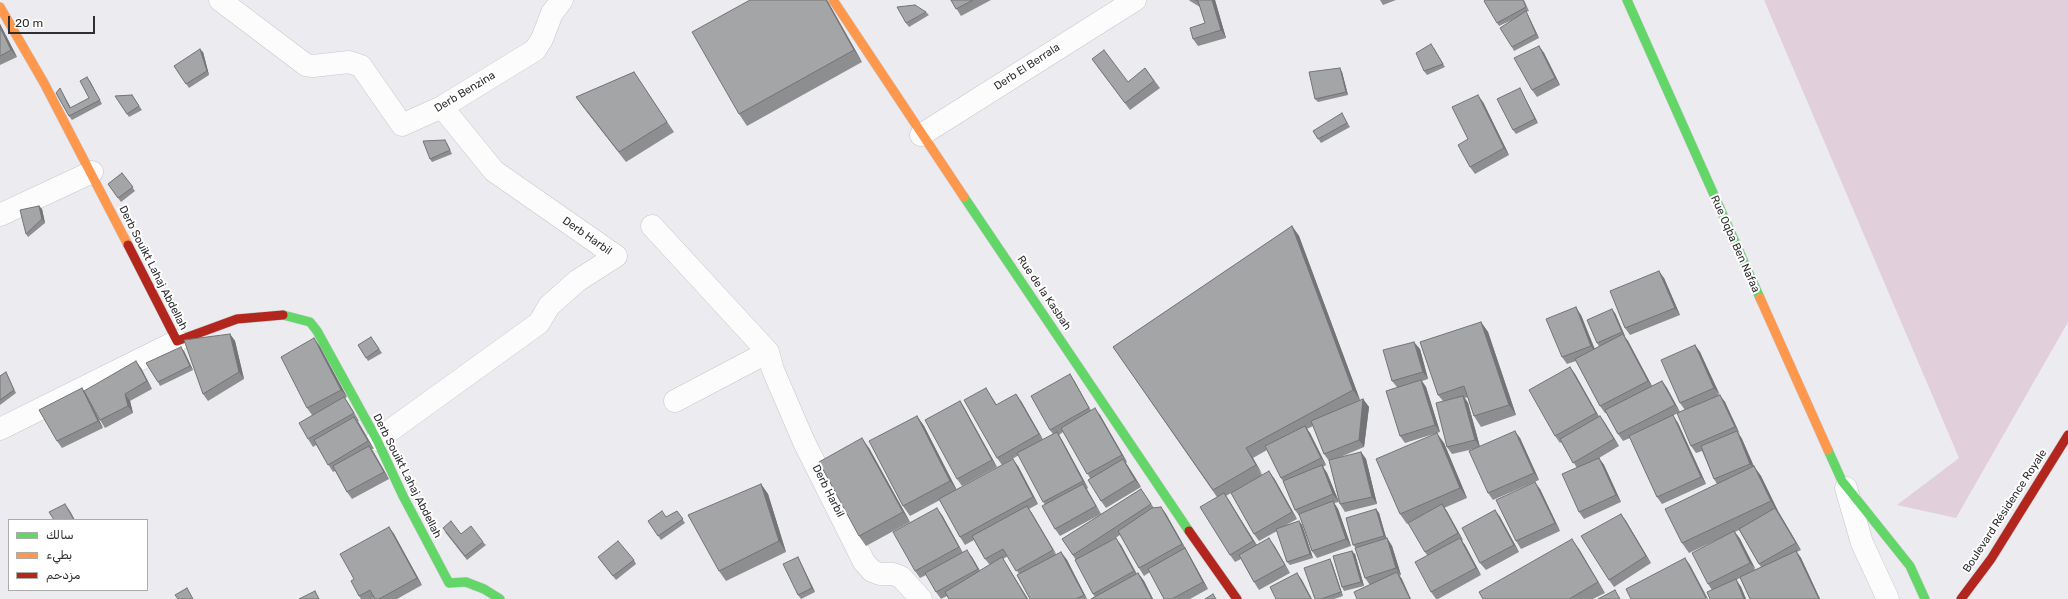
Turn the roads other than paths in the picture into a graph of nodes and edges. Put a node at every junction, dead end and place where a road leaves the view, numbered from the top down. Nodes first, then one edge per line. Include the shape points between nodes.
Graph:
1 (220, 0) edge
2 (562, 0) edge
3 (833, 0) edge
4 (1135, 0) edge
5 (1627, 0) edge
6 (0, 7) edge
7 (442, 107) junction
8 (921, 135) junction
9 (92, 172) junction
10 (0, 215) edge
11 (652, 226) dead end
12 (177, 341) junction
13 (768, 352) junction
14 (675, 401) dead end
15 (0, 429) edge
16 (2068, 435) edge
17 (377, 440) junction
18 (1846, 488) junction
19 (500, 599) edge
20 (921, 599) edge
21 (1237, 599) edge
22 (1888, 599) edge
23 (1924, 599) edge
24 (1961, 599) edge

1 - 7 street, Derb Benzina via 306,64 313,66 349,62 361,66 402,124
2 - 7 street, Derb Benzina via 552,13 535,50
3 - 8 street, Rue de la Kasbah
4 - 8 street, Derb El Berrala
5 - 18 street, Rue Oqba Ben Nafaa
6 - 9 street, Derb Souikt Lahaj Abdellah
7 - 17 street, Derb Harbil via 494,170 616,256 578,281 549,306 539,323
8 - 21 street, Rue de la Kasbah
9 - 10 street
9 - 12 street, Derb Souikt Lahaj Abdellah
11 - 13 street
12 - 15 street
12 - 17 street, Derb Souikt Lahaj Abdellah via 237,319 284,315 310,322
13 - 14 street
13 - 20 street, Derb Harbil via 773,370 804,442 864,562 872,571 893,574 901,578
16 - 24 street, Boulevard Résidence Royale via 1991,559
17 - 19 street, Derb Souikt Lahaj Abdellah via 449,583 466,582
18 - 22 street, Rue Oqba Ben Nafaa via 1862,543
18 - 23 street, Rue Oqba Ben Nafaa via 1910,566

